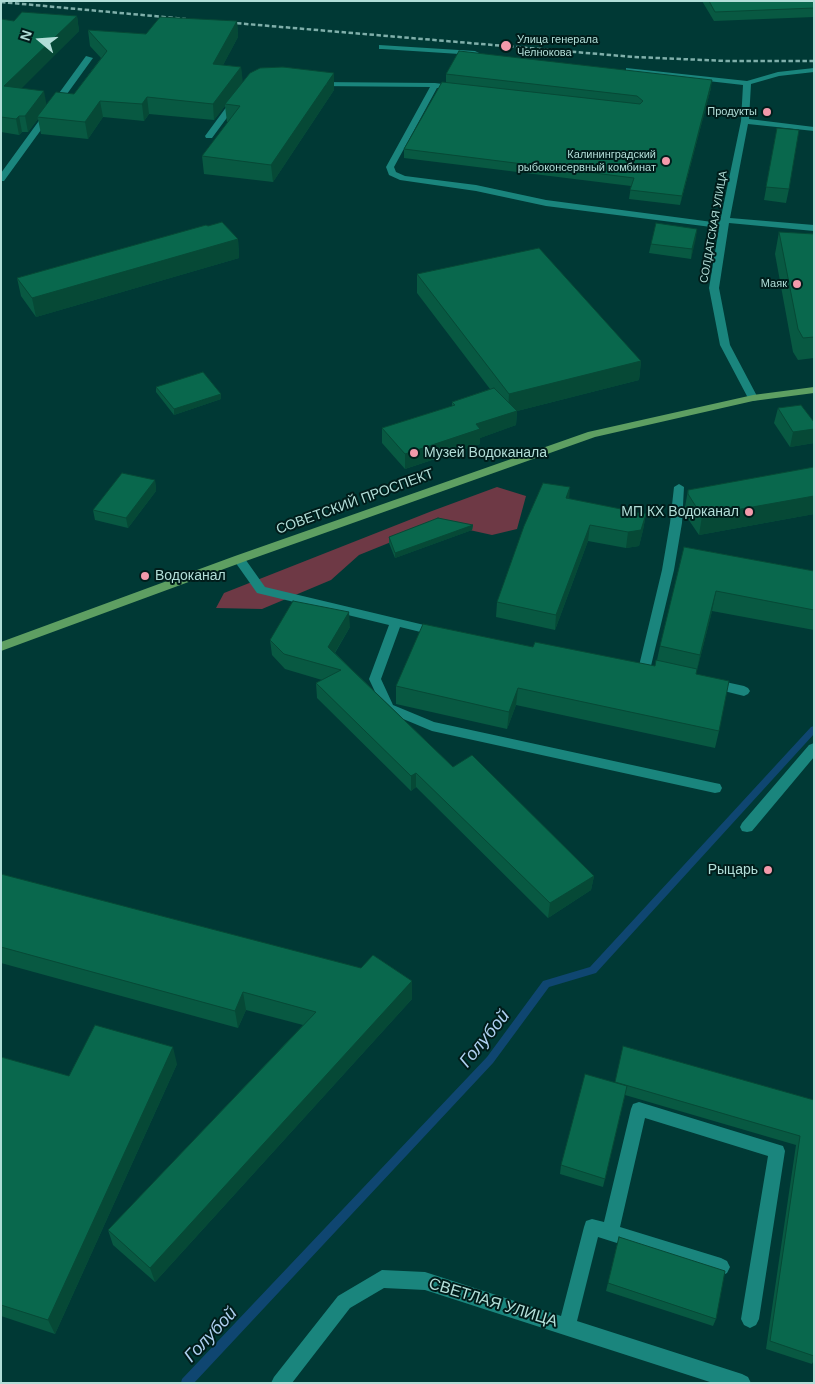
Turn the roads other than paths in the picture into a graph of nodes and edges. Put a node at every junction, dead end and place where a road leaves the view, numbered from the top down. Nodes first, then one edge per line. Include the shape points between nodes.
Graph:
1 (382, 47) dead end
2 (486, 55) edge
3 (89, 58) dead end
4 (624, 70) edge
5 (814, 70) edge
6 (309, 83) edge
7 (747, 83) junction
8 (435, 85) junction
9 (464, 89) edge
10 (241, 93) edge
11 (745, 121) junction
12 (814, 129) edge
13 (209, 136) dead end
14 (1, 179) edge
15 (688, 217) dead end
16 (724, 223) junction
17 (814, 228) edge
18 (814, 390) edge
19 (753, 398) junction
20 (679, 487) dead end
21 (239, 559) junction
22 (396, 622) junction
23 (453, 635) edge
24 (1, 647) edge
25 (628, 666) edge
26 (698, 681) edge
27 (744, 691) dead end
28 (814, 748) edge
29 (715, 788) dead end
30 (747, 827) dead end
31 (610, 1233) junction
32 (721, 1268) edge
33 (750, 1319) dead end
34 (567, 1325) junction
35 (280, 1383) edge
36 (742, 1383) edge

1 - 2 street
3 - 14 street
4 - 7 street
5 - 7 street via 778,74
6 - 8 street
7 - 11 street, СОЛДАТСКАЯ УЛИЦА
8 - 9 street
8 - 16 street via 390,167 392,173 403,178 476,188 546,203
10 - 13 street
11 - 12 street
11 - 16 street, СОЛДАТСКАЯ УЛИЦА
15 - 16 street
16 - 17 street
16 - 19 street, СОЛДАТСКАЯ УЛИЦА via 714,288 725,345
18 - 19 main road, СОВЕТСКИЙ ПРОСПЕКТ
19 - 21 main road, СОВЕТСКИЙ ПРОСПЕКТ via 592,434
20 - 25 street via 676,523 648,671
21 - 22 street via 261,590
21 - 24 main road, СОВЕТСКИЙ ПРОСПЕКТ
22 - 23 street
22 - 29 street via 375,679 388,708 432,726
26 - 27 street
28 - 30 street
31 - 32 street
31 - 33 street via 638,1109 777,1151
31 - 34 street via 592,1227
34 - 35 street, СВЕТЛАЯ УЛИЦА via 424,1281 382,1279 344,1302
34 - 36 street, СВЕТЛАЯ УЛИЦА

